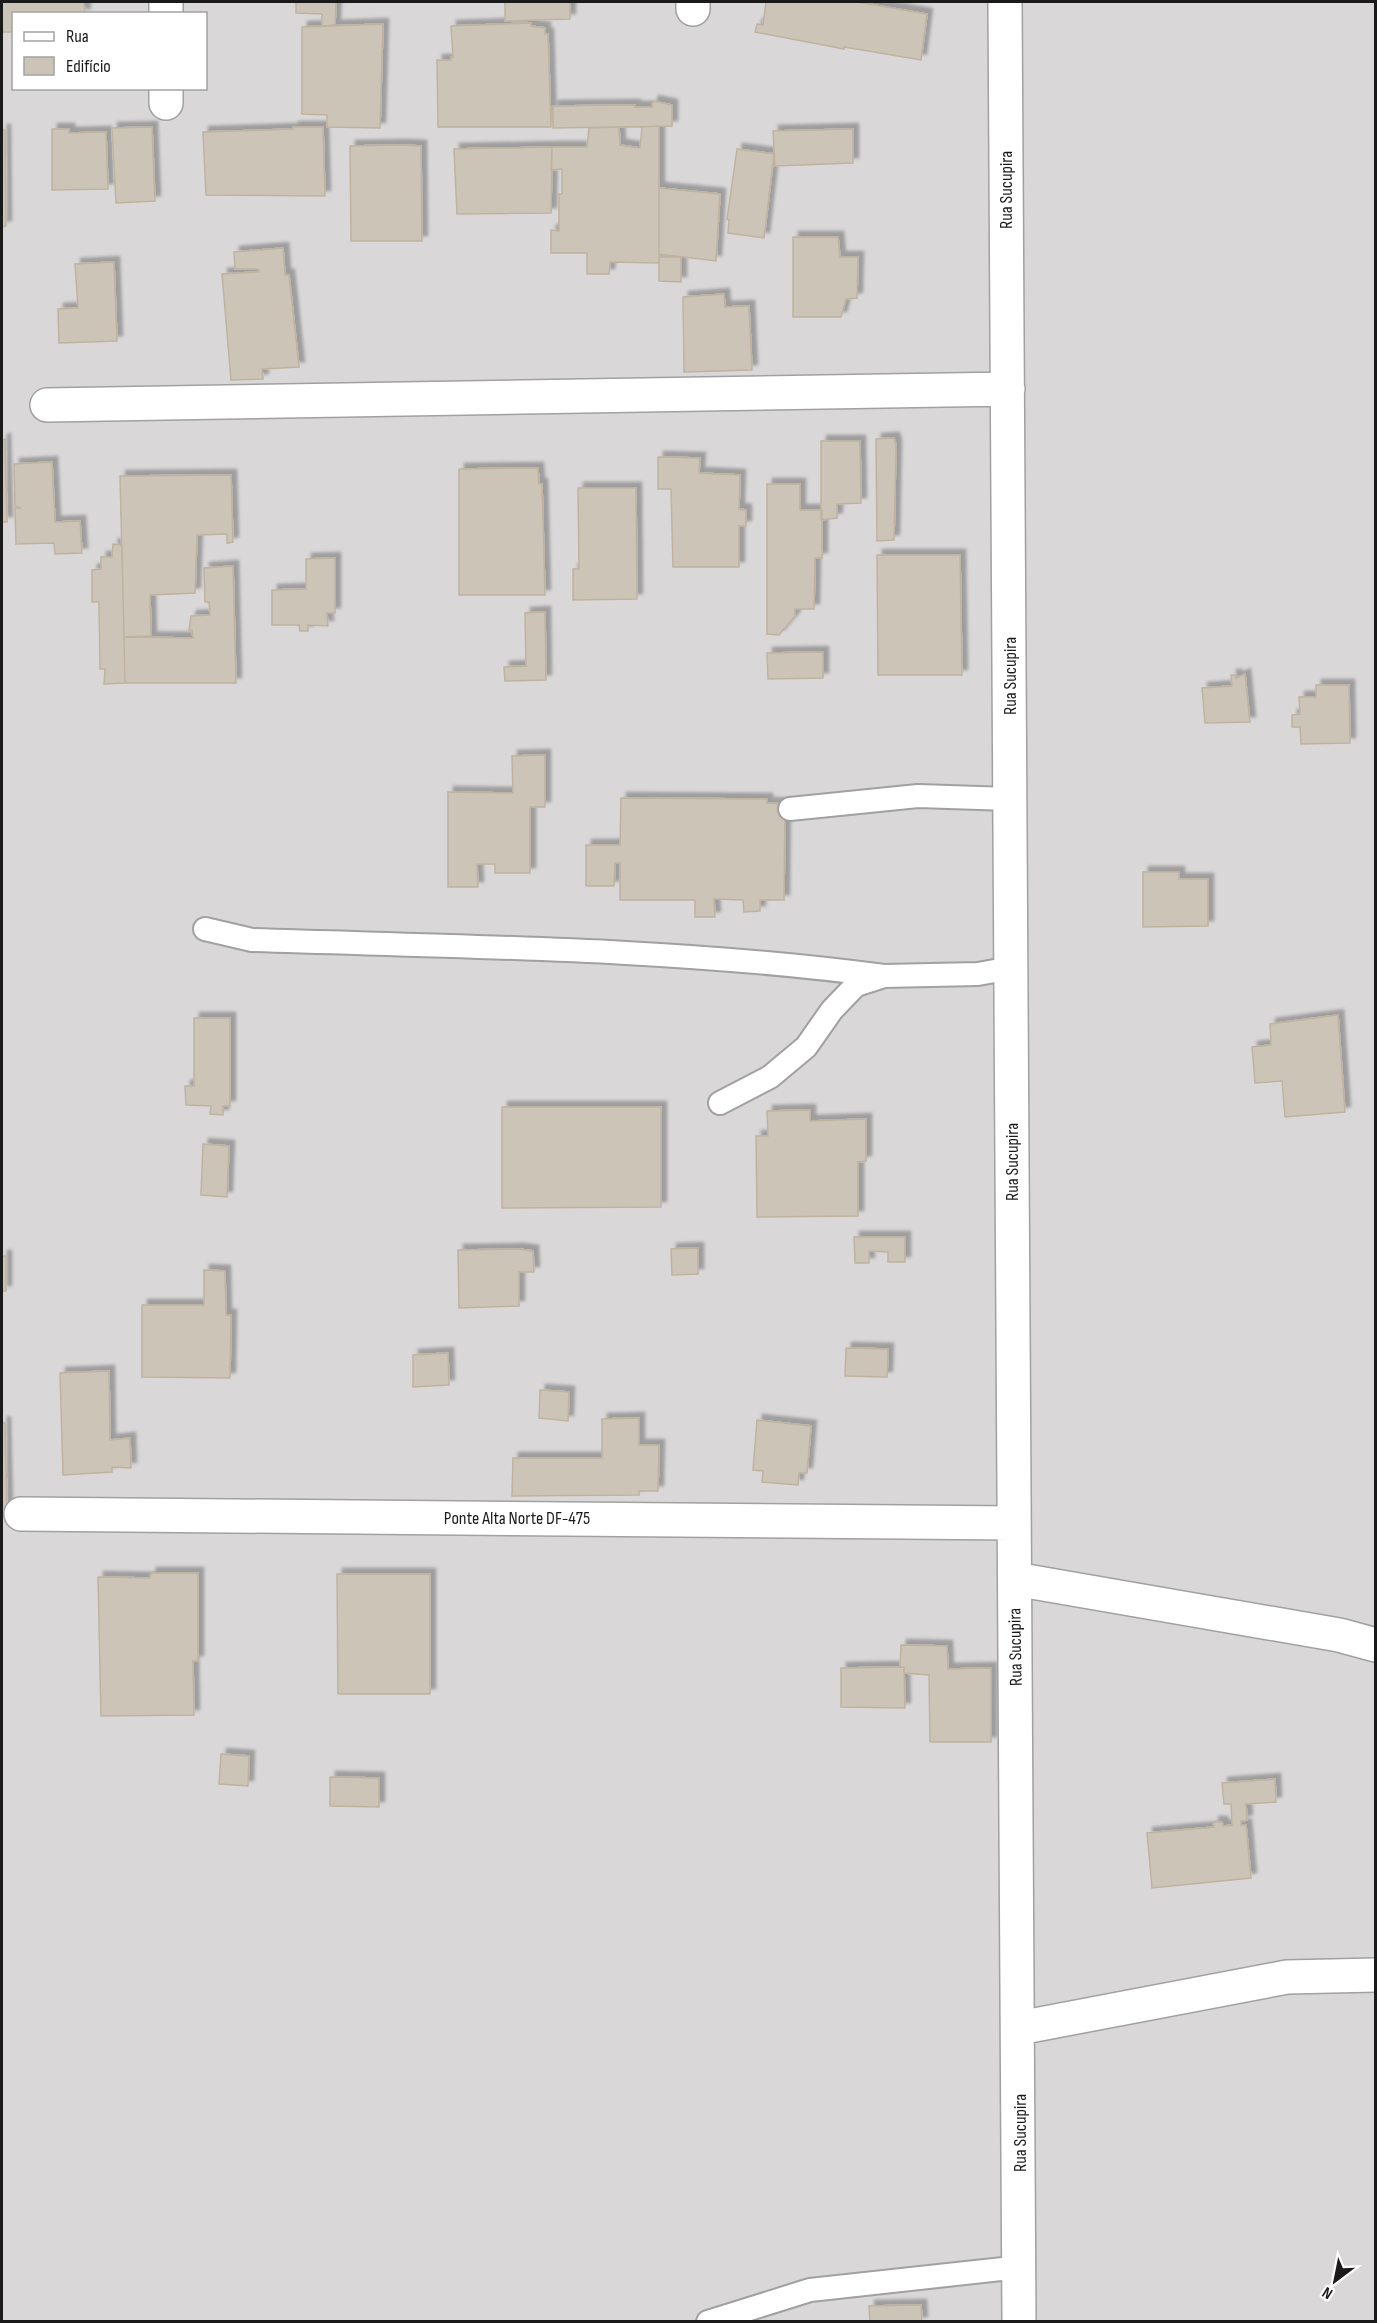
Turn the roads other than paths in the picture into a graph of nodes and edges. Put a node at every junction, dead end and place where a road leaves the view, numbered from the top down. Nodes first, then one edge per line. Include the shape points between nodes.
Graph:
1 (1005, 2) edge
2 (1008, 389) junction
3 (47, 405) dead end
4 (1010, 799) junction
5 (790, 809) dead end
6 (205, 929) dead end
7 (1011, 968) junction
8 (884, 976) junction
9 (720, 1103) dead end
10 (21, 1514) dead end
11 (1014, 1522) junction
12 (1015, 1579) junction
13 (1376, 1645) edge
14 (1376, 1975) edge
15 (1019, 2028) junction
16 (1020, 2267) junction
17 (708, 2322) edge
18 (1019, 2322) edge

1 - 2 street, Rua Sucupira
2 - 3 street
2 - 4 street, Rua Sucupira
4 - 5 lane via 918,796
4 - 7 street, Rua Sucupira
6 - 8 lane via 252,940 644,953 805,965
7 - 8 lane via 978,974
7 - 11 street, Rua Sucupira
8 - 9 lane via 856,985 806,1047 770,1077
10 - 11 street, Ponte Alta Norte DF-475
11 - 12 street, Rua Sucupira
12 - 13 street via 1339,1635
12 - 15 street, Rua Sucupira
14 - 15 street via 1287,1977
15 - 16 street, Rua Sucupira
16 - 17 lane via 810,2290
16 - 18 street, Rua Sucupira

